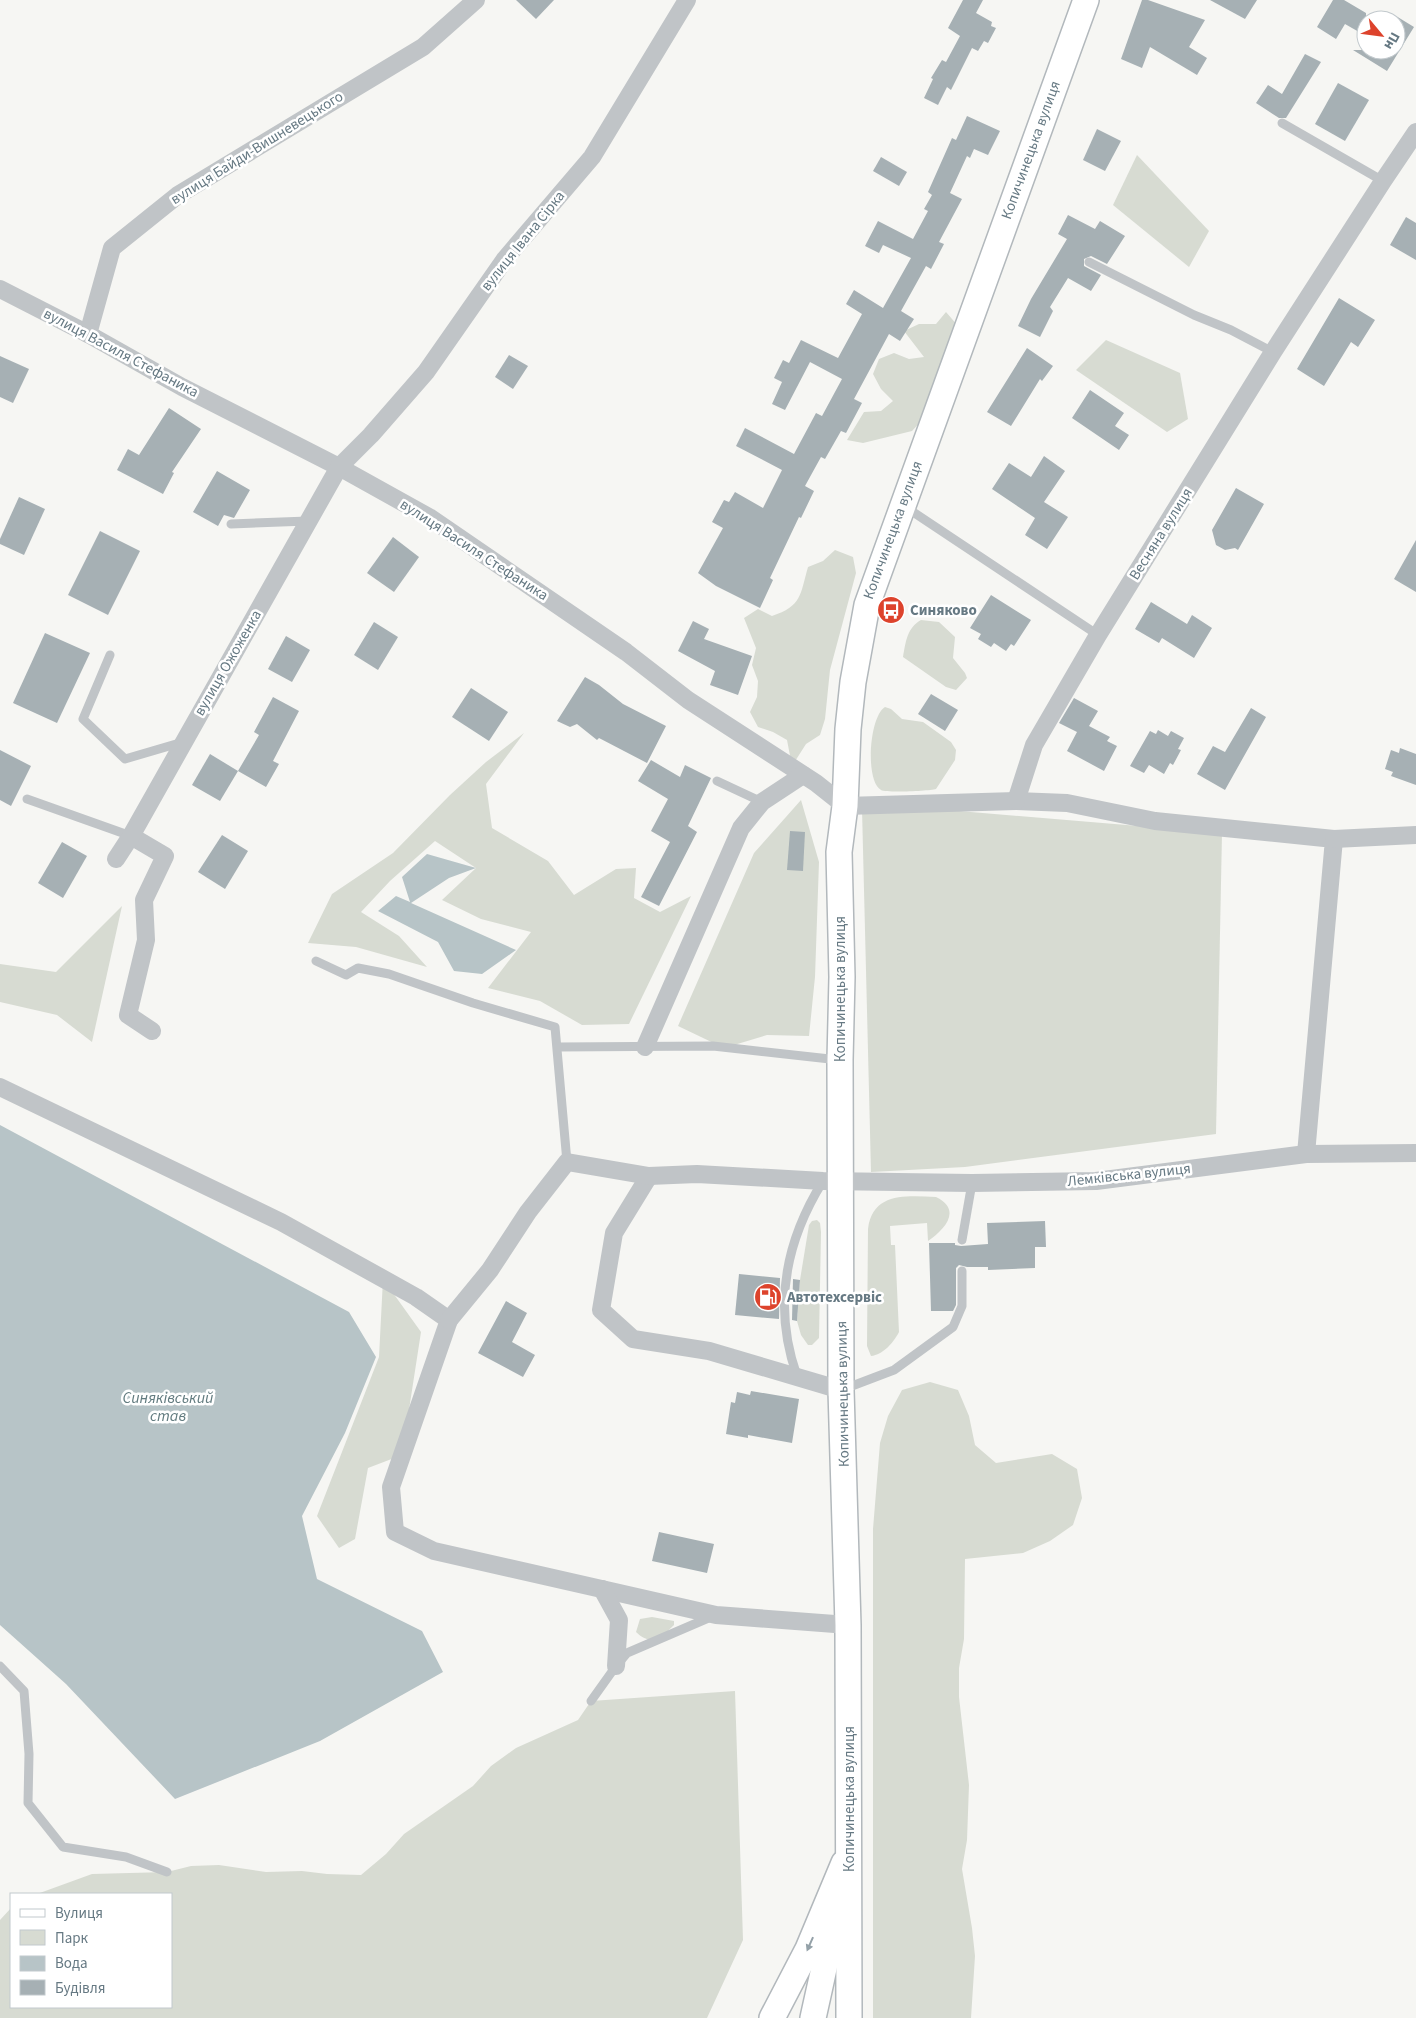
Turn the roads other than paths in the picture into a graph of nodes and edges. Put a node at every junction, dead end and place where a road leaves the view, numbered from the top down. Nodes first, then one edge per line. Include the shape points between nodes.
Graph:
1 (476, 0) edge
2 (687, 0) edge
3 (1086, 0) edge
4 (1282, 123) dead end
5 (1416, 132) edge
6 (1383, 181) junction
7 (1090, 262) dead end
8 (0, 289) edge
9 (88, 334) junction
10 (1273, 352) junction
11 (339, 467) junction
12 (902, 505) junction
13 (308, 521) junction
14 (231, 524) dead end
15 (1098, 636) junction
16 (110, 655) dead end
17 (183, 742) junction
18 (803, 775) junction
19 (717, 781) dead end
20 (27, 799) dead end
21 (1016, 801) junction
22 (762, 802) junction
23 (845, 806) junction
24 (1416, 835) edge
25 (132, 836) junction
26 (1334, 839) junction
27 (116, 859) dead end
28 (316, 961) dead end
29 (152, 1030) dead end
30 (558, 1047) junction
31 (645, 1047) junction
32 (840, 1060) junction
33 (0, 1087) edge
34 (1416, 1153) edge
35 (1306, 1154) junction
36 (567, 1162) junction
37 (649, 1176) junction
38 (832, 1182) junction
39 (972, 1183) junction
40 (962, 1240) dead end
41 (962, 1271) dead end
42 (449, 1320) junction
43 (798, 1378) junction
44 (841, 1390) junction
45 (602, 1589) junction
46 (716, 1615) junction
47 (848, 1625) junction
48 (0, 1666) edge
49 (616, 1666) junction
50 (591, 1701) dead end
51 (849, 1851) junction
52 (167, 1872) dead end
53 (772, 2018) edge
54 (813, 2018) edge
55 (849, 2018) edge

1 - 9 street, вулиця Байди-Вишневецького via 423,47 178,195 112,248
2 - 11 street, вулиця Івана Сірка via 592,157 505,259 426,372
3 - 12 main road, Копичинецька вулиця
4 - 6 lane
5 - 6 street, Весняна вулиця
6 - 10 street, Весняна вулиця
7 - 10 lane
8 - 9 street, вулиця Василя Стефаника
9 - 11 street, вулиця Василя Стефаника via 182,387
10 - 15 street, Весняна вулиця
11 - 13 street, вулиця Ожоженка
11 - 18 street, вулиця Василя Стефаника via 429,517 626,652 688,700
12 - 15 lane
12 - 23 main road, Копичинецька вулиця via 867,604 853,682
13 - 14 lane
13 - 17 street, вулиця Ожоженка
15 - 21 street, Весняна вулиця via 1034,745
16 - 17 lane via 83,719 125,760
17 - 25 street, вулиця Ожоженка
18 - 22 street
18 - 23 street, вулиця Василя Стефаника
19 - 22 lane
20 - 25 lane
21 - 23 street
21 - 26 street via 1067,803 1155,821
22 - 31 street via 741,828
23 - 32 main road, Копичинецька вулиця via 839,852
24 - 26 street
25 - 27 street, вулиця Ожоженка
25 - 29 street via 166,856 144,900 146,940 128,1015
26 - 35 street
28 - 30 lane via 346,975 358,968 389,974 555,1027
30 - 31 lane
30 - 36 lane
31 - 32 lane via 713,1046
32 - 38 main road, Копичинецька вулиця
33 - 42 street via 281,1222 416,1297
34 - 35 street, Лемківська вулиця
35 - 39 street, Лемківська вулиця via 1096,1181
36 - 37 street, Лемківська вулиця
36 - 42 street via 528,1212 490,1270
37 - 38 street, Лемківська вулиця via 697,1174
37 - 43 street via 614,1233 601,1310 633,1339 709,1351
38 - 39 street, Лемківська вулиця
38 - 43 lane via 811,1200 797,1230 786,1270 785,1325 789,1352
38 - 44 main road, Копичинецька вулиця
39 - 40 lane
41 - 44 lane via 962,1306 953,1327 894,1370
42 - 45 street via 391,1487 395,1532 434,1551
43 - 44 street
44 - 47 main road, Копичинецька вулиця
45 - 46 street
45 - 49 street via 619,1620
46 - 47 street
46 - 49 lane via 627,1653
47 - 51 main road, Копичинецька вулиця
48 - 52 lane via 24,1691 29,1754 28,1803 57,1840 63,1847 126,1856
49 - 50 lane
51 -> 53 main road via 808,1949
51 - 54 main road
51 - 55 main road, Копичинецька вулиця

